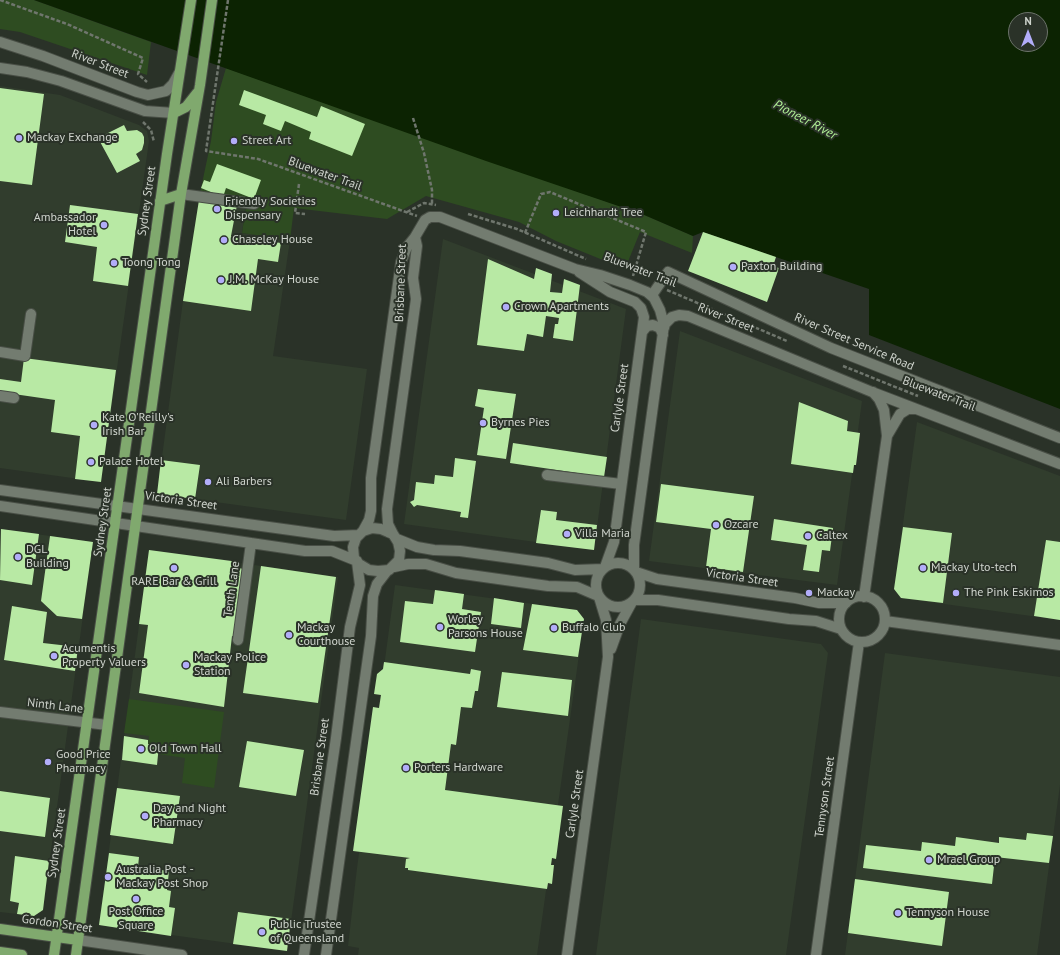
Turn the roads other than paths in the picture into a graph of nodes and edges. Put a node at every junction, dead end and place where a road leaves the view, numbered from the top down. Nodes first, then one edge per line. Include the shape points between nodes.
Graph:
1 (191, 0) edge
2 (212, 0) edge
3 (0, 42) edge
4 (0, 68) edge
5 (181, 69) junction
6 (200, 85) junction
7 (174, 113) junction
8 (181, 194) junction
9 (160, 201) junction
10 (254, 204) dead end
11 (416, 235) junction
12 (575, 269) junction
13 (398, 289) junction
14 (415, 290) junction
15 (655, 291) junction
16 (31, 314) dead end
17 (663, 331) junction
18 (642, 332) junction
19 (0, 352) edge
20 (872, 392) junction
21 (0, 396) edge
22 (14, 398) dead end
23 (916, 409) junction
24 (887, 436) junction
25 (1060, 438) edge
26 (1060, 464) edge
27 (547, 474) dead end
28 (621, 484) junction
29 (0, 490) edge
30 (118, 505) junction
31 (0, 506) edge
32 (137, 508) junction
33 (116, 522) junction
34 (134, 526) junction
35 (361, 533) junction
36 (395, 537) junction
37 (251, 543) junction
38 (357, 562) junction
39 (604, 568) junction
40 (390, 569) junction
41 (635, 571) junction
42 (598, 596) junction
43 (864, 596) junction
44 (633, 601) junction
45 (846, 603) junction
46 (885, 621) junction
47 (841, 629) junction
48 (238, 640) dead end
49 (859, 642) junction
50 (1060, 645) edge
51 (608, 657) junction
52 (0, 712) edge
53 (88, 722) junction
54 (107, 725) junction
55 (0, 929) edge
56 (57, 937) junction
57 (78, 940) junction
58 (0, 952) edge
59 (22, 955) edge
60 (54, 955) edge
61 (76, 955) edge
62 (181, 955) edge
63 (304, 955) edge
64 (326, 955) edge
65 (567, 955) edge
66 (816, 955) edge

1 - 5 main road, Sydney Street
2 - 6 main road
3 - 5 street, River Street via 148,95 168,89
4 - 7 street via 58,80 144,112
5 - 7 main road, Sydney Street
6 - 7 main road via 190,104
6 - 8 main road
7 - 9 main road, Sydney Street
8 - 9 main road
8 - 10 street
8 - 32 main road
9 - 30 main road, Sydney Street
11 - 12 street via 426,219 435,217
11 - 13 street, Brisbane Street via 403,255
11 - 14 street, Brisbane Street via 418,246 413,270
12 - 15 street
12 - 18 street, Carlyle Street via 610,292 635,302 644,317
13 - 14 street via 404,286
13 - 35 street, Brisbane Street via 372,478 371,511
14 - 36 street, Brisbane Street via 413,323 387,504 387,520
15 - 17 street via 663,317
15 - 25 street, River Street Service Road via 668,272 832,348
16 - 19 street via 25,356
17 - 18 street via 653,325 647,326
17 - 20 street, River Street via 665,324 672,317 688,316
17 - 41 street via 634,545
18 - 28 street, Carlyle Street
20 - 23 street, River Street
20 - 24 street via 880,399 884,410
21 - 22 street
23 - 24 street via 908,409 900,414
23 - 26 street, River Street
24 - 43 street
27 - 28 street
28 - 39 street, Carlyle Street via 613,544
29 - 30 street, Victoria Street
30 - 32 street, Victoria Street
30 - 33 main road, Sydney Street
31 - 33 street
32 - 34 main road
32 - 35 street, Victoria Street via 334,536
33 - 34 street
33 - 53 main road, Sydney Street
34 - 37 street
34 - 54 main road
35 - 36 street via 381,529
35 - 38 street via 353,547 353,555
36 - 39 street via 429,550 460,551 548,563 575,570
36 - 40 street via 400,554
37 - 38 street via 336,552
37 - 48 street, Tenth Lane
38 - 40 street via 372,571
38 - 63 street, Brisbane Street via 360,586 350,627
39 - 41 street via 618,563 627,565
39 - 42 street via 596,581
40 - 42 street via 408,564 421,564 456,574 548,586 577,587
40 - 64 street via 379,580 373,592 371,636
41 - 44 street via 640,588
41 - 45 street, Victoria Street via 664,580 794,598 819,604
42 - 44 street via 606,604 615,607
42 - 51 street, Carlyle Street via 606,620
43 - 45 street
43 - 46 street via 882,607
44 - 47 street via 658,600 816,621
44 - 51 street, Carlyle Street via 620,624
45 - 47 street via 839,615
46 - 49 street via 879,634 873,639
46 - 50 street
47 - 49 street via 848,637
49 - 66 street, Tennyson Street
51 - 65 street, Carlyle Street
52 - 53 street, Ninth Lane
53 - 54 street, Ninth Lane
53 - 56 main road, Sydney Street
54 - 57 main road
55 - 56 main road, Gordon Street
56 - 57 main road, Gordon Street
56 - 60 main road, Sydney Street
57 - 61 main road
57 - 62 street, Gordon Street
58 - 59 main road

